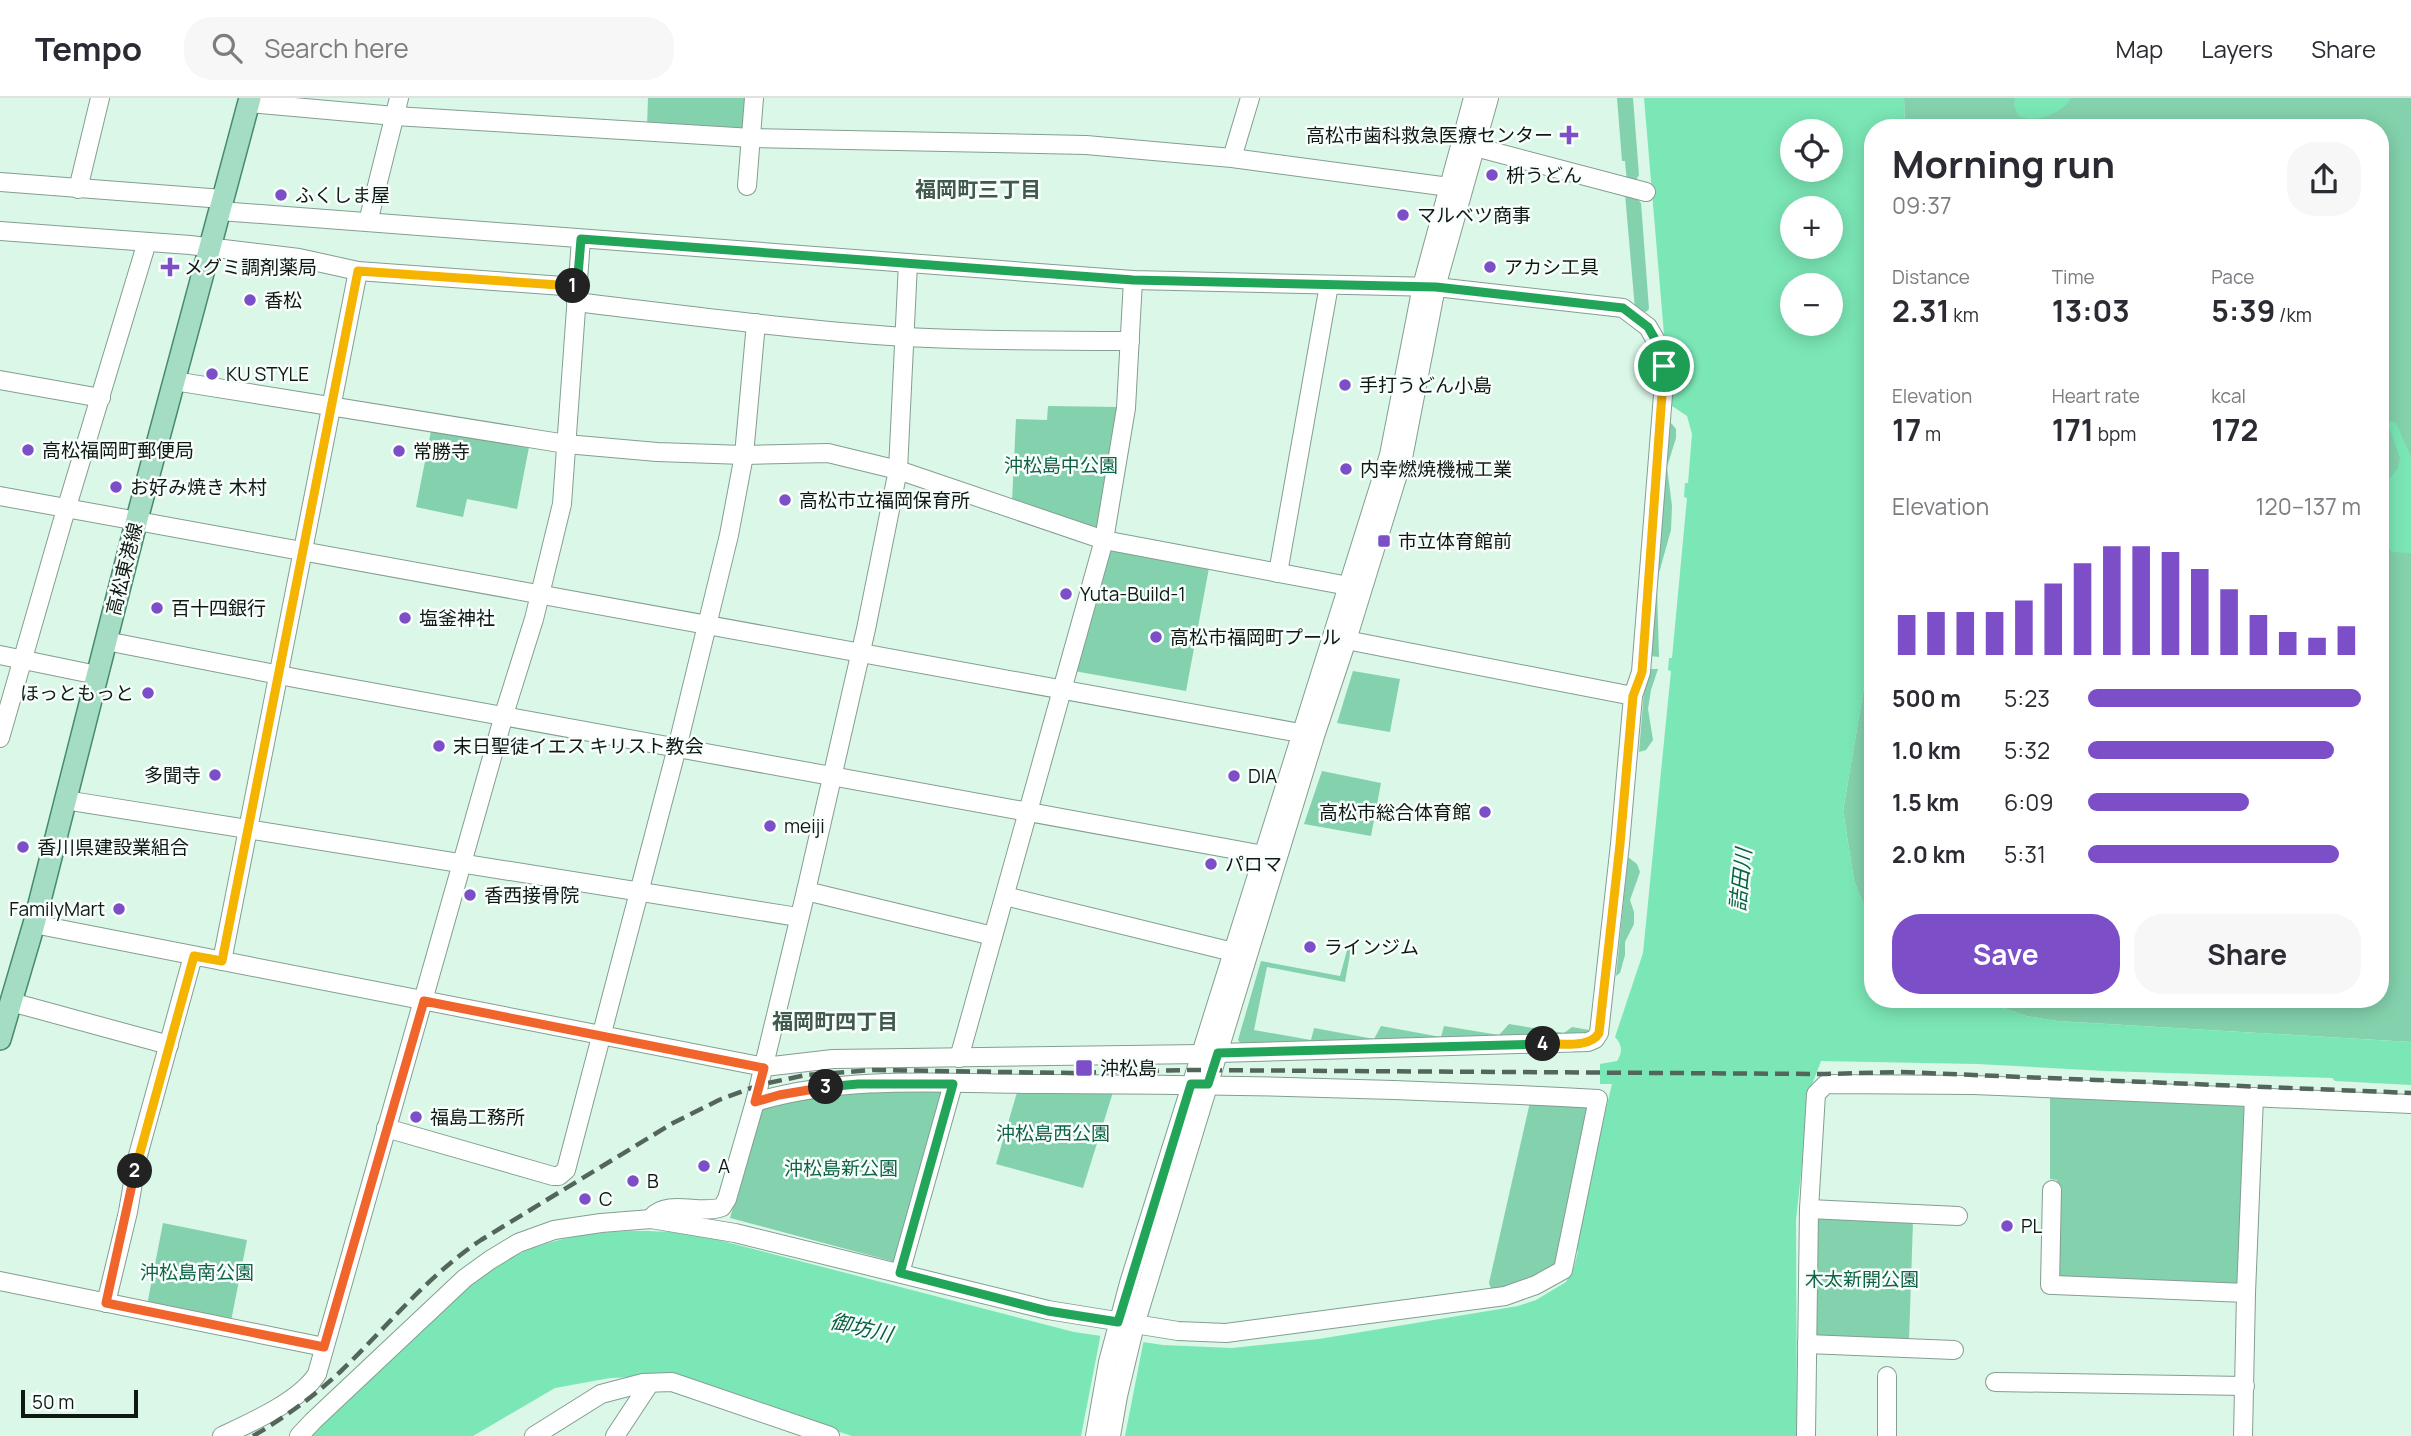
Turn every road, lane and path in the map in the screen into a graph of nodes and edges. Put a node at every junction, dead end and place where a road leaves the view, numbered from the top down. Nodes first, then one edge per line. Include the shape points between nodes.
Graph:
1 (100, 98) edge
2 (400, 98) edge
3 (754, 98) edge
4 (1250, 98) edge
5 (1473, 98) edge
6 (1489, 98) edge
7 (249, 101) edge
8 (395, 116) junction
9 (752, 138) junction
10 (1468, 145) junction
11 (1233, 158) junction
12 (0, 182) edge
13 (747, 186) dead end
14 (1448, 187) junction
15 (78, 189) junction
16 (1646, 191) dead end
17 (221, 205) junction
18 (368, 222) junction
19 (0, 231) edge
20 (581, 239) junction
21 (147, 242) junction
22 (210, 247) junction
23 (908, 263) junction
24 (358, 271) junction
25 (1133, 280) junction
26 (1329, 285) junction
27 (1429, 287) junction
28 (577, 294) junction
29 (756, 323) junction
30 (904, 337) junction
31 (1130, 341) junction
32 (0, 380) edge
33 (174, 381) junction
34 (101, 398) junction
35 (331, 407) junction
36 (566, 444) junction
37 (744, 455) junction
38 (898, 470) junction
39 (0, 496) edge
40 (66, 508) junction
41 (137, 519) junction
42 (1104, 540) junction
43 (302, 551) junction
44 (1278, 573) junction
45 (1355, 587) junction
46 (540, 594) junction
47 (707, 624) junction
48 (1340, 639) junction
49 (106, 641) junction
50 (861, 652) junction
51 (0, 655) edge
52 (23, 659) junction
53 (97, 675) junction
54 (278, 675) junction
55 (1063, 690) junction
56 (1633, 696) junction
57 (504, 717) junction
58 (1308, 735) junction
59 (0, 738) edge
60 (676, 748) junction
61 (832, 777) junction
62 (65, 800) junction
63 (1028, 812) junction
64 (247, 830) junction
65 (1264, 855) junction
66 (463, 864) junction
67 (806, 891) junction
68 (639, 892) junction
69 (1005, 896) junction
70 (798, 918) junction
71 (34, 924) junction
72 (993, 936) junction
73 (1233, 952) junction
74 (194, 956) junction
75 (222, 961) junction
76 (8, 995) edge
77 (424, 1001) junction
78 (600, 1037) junction
79 (0, 1039) edge
80 (169, 1045) junction
81 (1209, 1054) junction
82 (959, 1058) junction
83 (764, 1068) junction
84 (953, 1084) junction
85 (1199, 1084) junction
86 (2255, 1097) junction
87 (755, 1102) junction
88 (2411, 1104) edge
89 (386, 1128) junction
90 (2052, 1190) dead end
91 (1809, 1209) junction
92 (1958, 1216) dead end
93 (651, 1219) junction
94 (900, 1273) junction
95 (0, 1281) edge
96 (2246, 1293) junction
97 (106, 1303) junction
98 (1125, 1329) junction
99 (1807, 1344) junction
100 (324, 1347) junction
101 (1954, 1350) dead end
102 (1887, 1376) dead end
103 (1995, 1382) dead end
104 (650, 1383) junction
105 (2245, 1386) junction
106 (811, 1433) edge
107 (222, 1436) edge
108 (299, 1436) edge
109 (534, 1436) edge
110 (615, 1436) edge
111 (830, 1436) edge
112 (1095, 1436) edge
113 (1111, 1436) edge
114 (1806, 1436) edge
115 (1887, 1436) edge
116 (2243, 1436) edge

1 - 15 street
2 - 8 street
3 - 9 street
4 - 11 street
5 - 10 street
6 - 10 street
7 - 8 street
7 - 17 main road, 高松東港線
8 - 9 street
8 - 18 street
9 - 11 street via 1086,145
9 - 13 street
10 - 14 street
10 - 16 street
10 - 27 street
11 - 14 street
12 - 15 street
14 - 27 street
15 - 17 street
17 - 18 street
17 - 22 main road, 高松東港線
18 - 20 street
19 - 21 street
20 - 23 street
20 - 28 street
21 - 22 street
21 - 34 street
22 - 24 street
22 - 33 main road, 高松東港線
23 - 25 street
23 - 30 street
24 - 28 street
24 - 35 street
25 - 26 street
25 - 31 street
26 - 27 street
26 - 44 street
27 - 45 street via 1404,458
27 - 56 street via 1623,308 1648,327 1659,346 1664,382 1642,672
28 - 29 street
28 - 36 street
29 - 30 street
29 - 37 street
30 - 31 street
30 - 38 street
31 - 42 street via 1126,408
32 - 34 street
33 - 35 street
33 - 41 main road, 高松東港線
34 - 40 street
35 - 36 street
35 - 43 street
36 - 37 street
36 - 46 street via 562,505
37 - 38 street via 828,453
37 - 47 street
38 - 42 street
38 - 50 street
39 - 40 street
40 - 41 street
40 - 52 street
41 - 43 street
41 - 49 main road, 高松東港線
42 - 44 street
42 - 55 street
43 - 46 street
43 - 54 street
44 - 45 street
45 - 48 street
46 - 47 street
46 - 57 street
47 - 50 street
47 - 60 street
48 - 56 street
48 - 58 street
49 - 53 main road, 高松東港線
49 - 54 street
50 - 55 street
50 - 61 street
51 - 52 street
52 - 53 street
52 - 59 street
53 - 62 main road, 高松東港線
54 - 57 street
54 - 64 street
55 - 58 street
55 - 63 street
56 - 81 street via 1605,981 1595,1039
57 - 60 street
57 - 66 street
58 - 65 street
58 - 81 street
60 - 61 street
60 - 68 street
61 - 63 street
61 - 67 street
62 - 64 street
62 - 71 main road, 高松東港線
63 - 65 street
63 - 69 street
64 - 66 street
64 - 75 street
65 - 73 street
66 - 68 street
66 - 77 street
67 - 70 street
67 - 72 street
68 - 70 street
68 - 78 street
69 - 72 street
69 - 73 street
70 - 83 street
71 - 74 street
71 - 76 main road, 高松東港線
72 - 82 street
73 - 81 street
74 - 75 street
74 - 80 street
75 - 77 street
76 - 79 main road, 高松東港線
76 - 80 street
77 - 78 street
77 - 89 street
78 - 83 street
78 - 89 street via 566,1170 559,1176
80 - 97 street via 137,1159
81 - 82 street
81 - 85 street
82 - 83 street via 832,1059
83 - 87 street
84 - 85 street
84 - 87 street via 836,1086
84 - 94 street
85 - 98 street
85 - 98 street via 1598,1099 1563,1270 1506,1296 1226,1333
86 - 88 street
86 - 91 street via 1826,1084 1816,1094
86 - 96 street
87 - 93 street via 722,1207 661,1210
89 - 100 street
90 - 96 street via 2052,1285
91 - 92 street
91 - 99 street
93 - 94 street via 735,1233
93 - 108 street via 554,1230 490,1259
94 - 98 street
95 - 97 street
96 - 105 street
97 - 100 street
98 - 112 street
98 - 113 street via 1124,1365
99 - 101 street
99 - 114 street
100 - 107 street via 313,1380 292,1398
102 - 115 street
103 - 105 street
104 - 106 street via 672,1382
104 - 109 street via 601,1394
104 - 110 street
105 - 116 street
106 - 111 street

